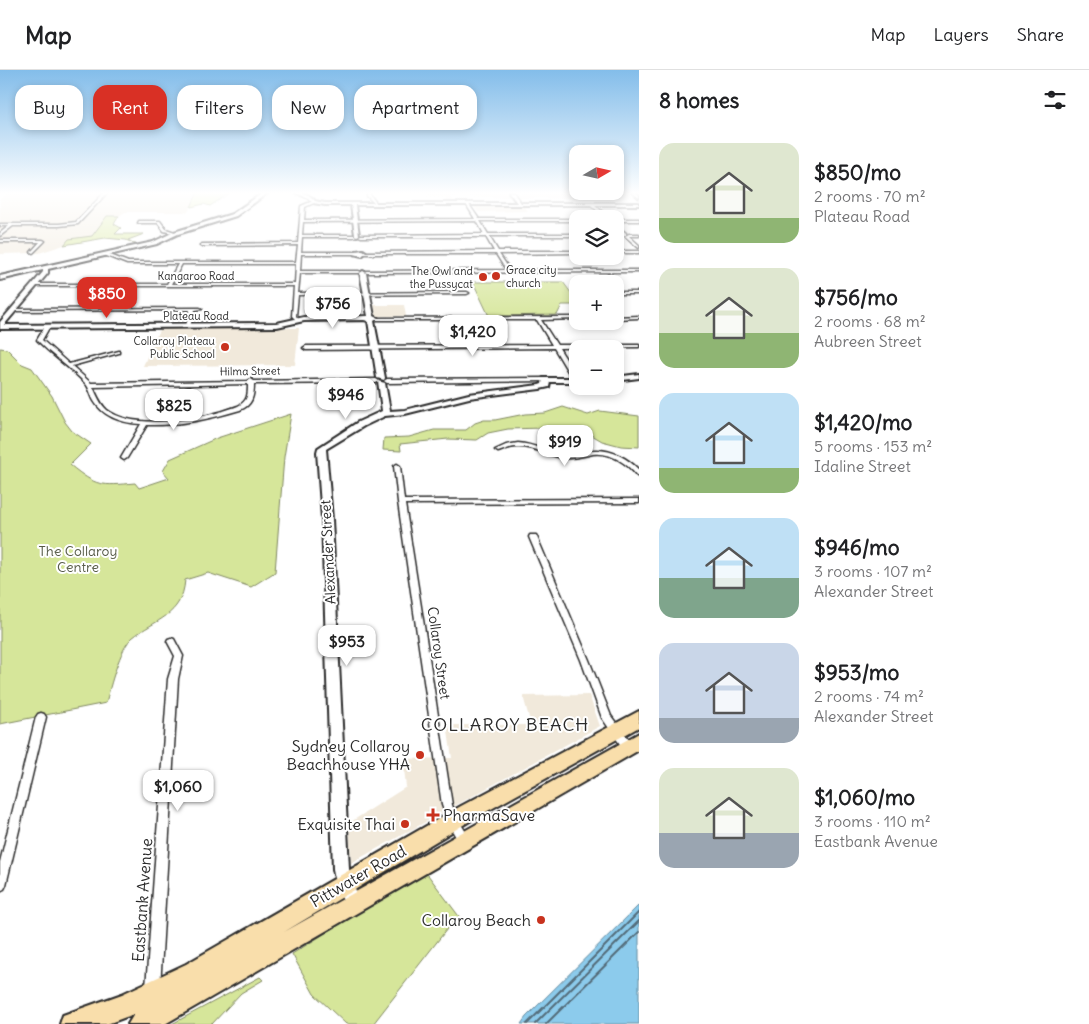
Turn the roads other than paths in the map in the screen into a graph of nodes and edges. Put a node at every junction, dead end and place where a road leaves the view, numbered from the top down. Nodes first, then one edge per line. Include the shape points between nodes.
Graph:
1 (301, 236) edge
2 (357, 236) edge
3 (488, 236) edge
4 (169, 237) edge
5 (628, 237) edge
6 (0, 241) edge
7 (300, 244) junction
8 (202, 245) dead end
9 (639, 247) edge
10 (32, 252) dead end
11 (498, 252) junction
12 (569, 252) edge
13 (624, 252) edge
14 (639, 252) edge
15 (299, 253) junction
16 (360, 253) junction
17 (106, 254) junction
18 (181, 263) junction
19 (298, 263) junction
20 (45, 268) junction
21 (508, 271) junction
22 (639, 271) edge
23 (298, 272) junction
24 (363, 272) junction
25 (0, 278) edge
26 (169, 284) junction
27 (36, 285) junction
28 (296, 285) junction
29 (467, 293) dead end
30 (624, 293) edge
31 (639, 293) edge
32 (296, 294) junction
33 (367, 294) junction
34 (193, 309) junction
35 (200, 309) dead end
36 (14, 310) junction
37 (639, 317) edge
38 (538, 318) junction
39 (569, 318) edge
40 (624, 318) edge
41 (371, 319) junction
42 (297, 320) junction
43 (2, 325) edge
44 (48, 326) junction
45 (188, 326) junction
46 (555, 346) junction
47 (639, 346) edge
48 (375, 347) junction
49 (306, 348) dead end
50 (117, 352) dead end
51 (68, 366) junction
52 (569, 368) edge
53 (639, 376) edge
54 (624, 377) edge
55 (546, 380) junction
56 (569, 380) edge
57 (251, 381) junction
58 (381, 381) junction
59 (90, 385) junction
60 (383, 414) junction
61 (145, 423) junction
62 (498, 450) dead end
63 (124, 458) dead end
64 (397, 466) dead end
65 (639, 475) edge
66 (639, 501) edge
67 (401, 502) junction
68 (533, 537) dead end
69 (171, 641) dead end
70 (41, 717) dead end
71 (639, 718) edge
72 (616, 731) junction
73 (634, 744) edge
74 (453, 821) junction
75 (465, 840) junction
76 (0, 886) edge
77 (349, 894) junction
78 (151, 1010) edge
79 (72, 1024) edge

1 - 7 street
2 - 16 street
3 - 11 street
4 - 17 street via 155,243
5 - 9 street
6 - 10 street via 43,241
7 - 8 street
7 - 15 street
11 - 12 street
11 - 16 street
11 - 21 street
13 - 14 street
15 - 16 street
15 - 19 street
16 - 24 street
17 - 18 street via 127,263
17 - 20 street
18 - 19 street
18 - 26 street
19 - 23 street
20 - 25 street
20 - 27 street via 47,271
21 - 22 street
21 - 24 street
23 - 24 street
23 - 28 street
24 - 33 street
26 - 27 street, Kangaroo Road
26 - 28 street, Kangaroo Road
27 - 36 street
28 - 32 street
29 - 33 street
30 - 31 street
32 - 33 street
32 - 42 street via 294,316
33 - 41 street
34 - 35 street
34 - 36 street
34 - 45 street
36 - 43 street
37 - 40 street
38 - 39 street
38 - 41 street
38 - 46 street
41 - 42 street, Plateau Road
41 - 48 street
42 - 45 street, Plateau Road via 280,325
43 - 44 street, Plateau Road
44 - 45 street, Plateau Road
44 - 51 street via 39,340
46 - 47 street
46 - 48 street
46 - 52 street
48 - 49 street
48 - 58 street
50 - 51 street
51 - 59 street
53 - 54 street
55 - 56 street
55 - 58 street, Hilma Street
55 - 60 street via 546,384 540,387 469,396 405,412
57 - 58 street, Hilma Street
57 - 59 street, Hilma Street
57 - 61 street via 250,400 244,406 200,420
58 - 60 street via 386,411
59 - 61 street via 98,405 110,414 123,420
60 - 77 street, Alexander Street via 328,443 321,452 328,519 341,869
61 - 63 street
62 - 65 street via 520,444 566,456 609,453
64 - 67 street, Collaroy Street
66 - 67 street
67 - 74 street, Collaroy Street via 447,806
68 - 72 street via 607,718
69 - 78 street, Eastbank Avenue via 179,656 173,679
70 - 76 street
71 - 72 highway, Pittwater Road
72 - 73 street
72 - 74 highway, Pittwater Road
73 - 75 highway, Pittwater Road
74 - 75 street, Collaroy Street
74 - 77 highway, Pittwater Road
75 - 77 highway, Pittwater Road
77 - 78 highway, Pittwater Road
78 - 79 highway, Pittwater Road via 126,1005

